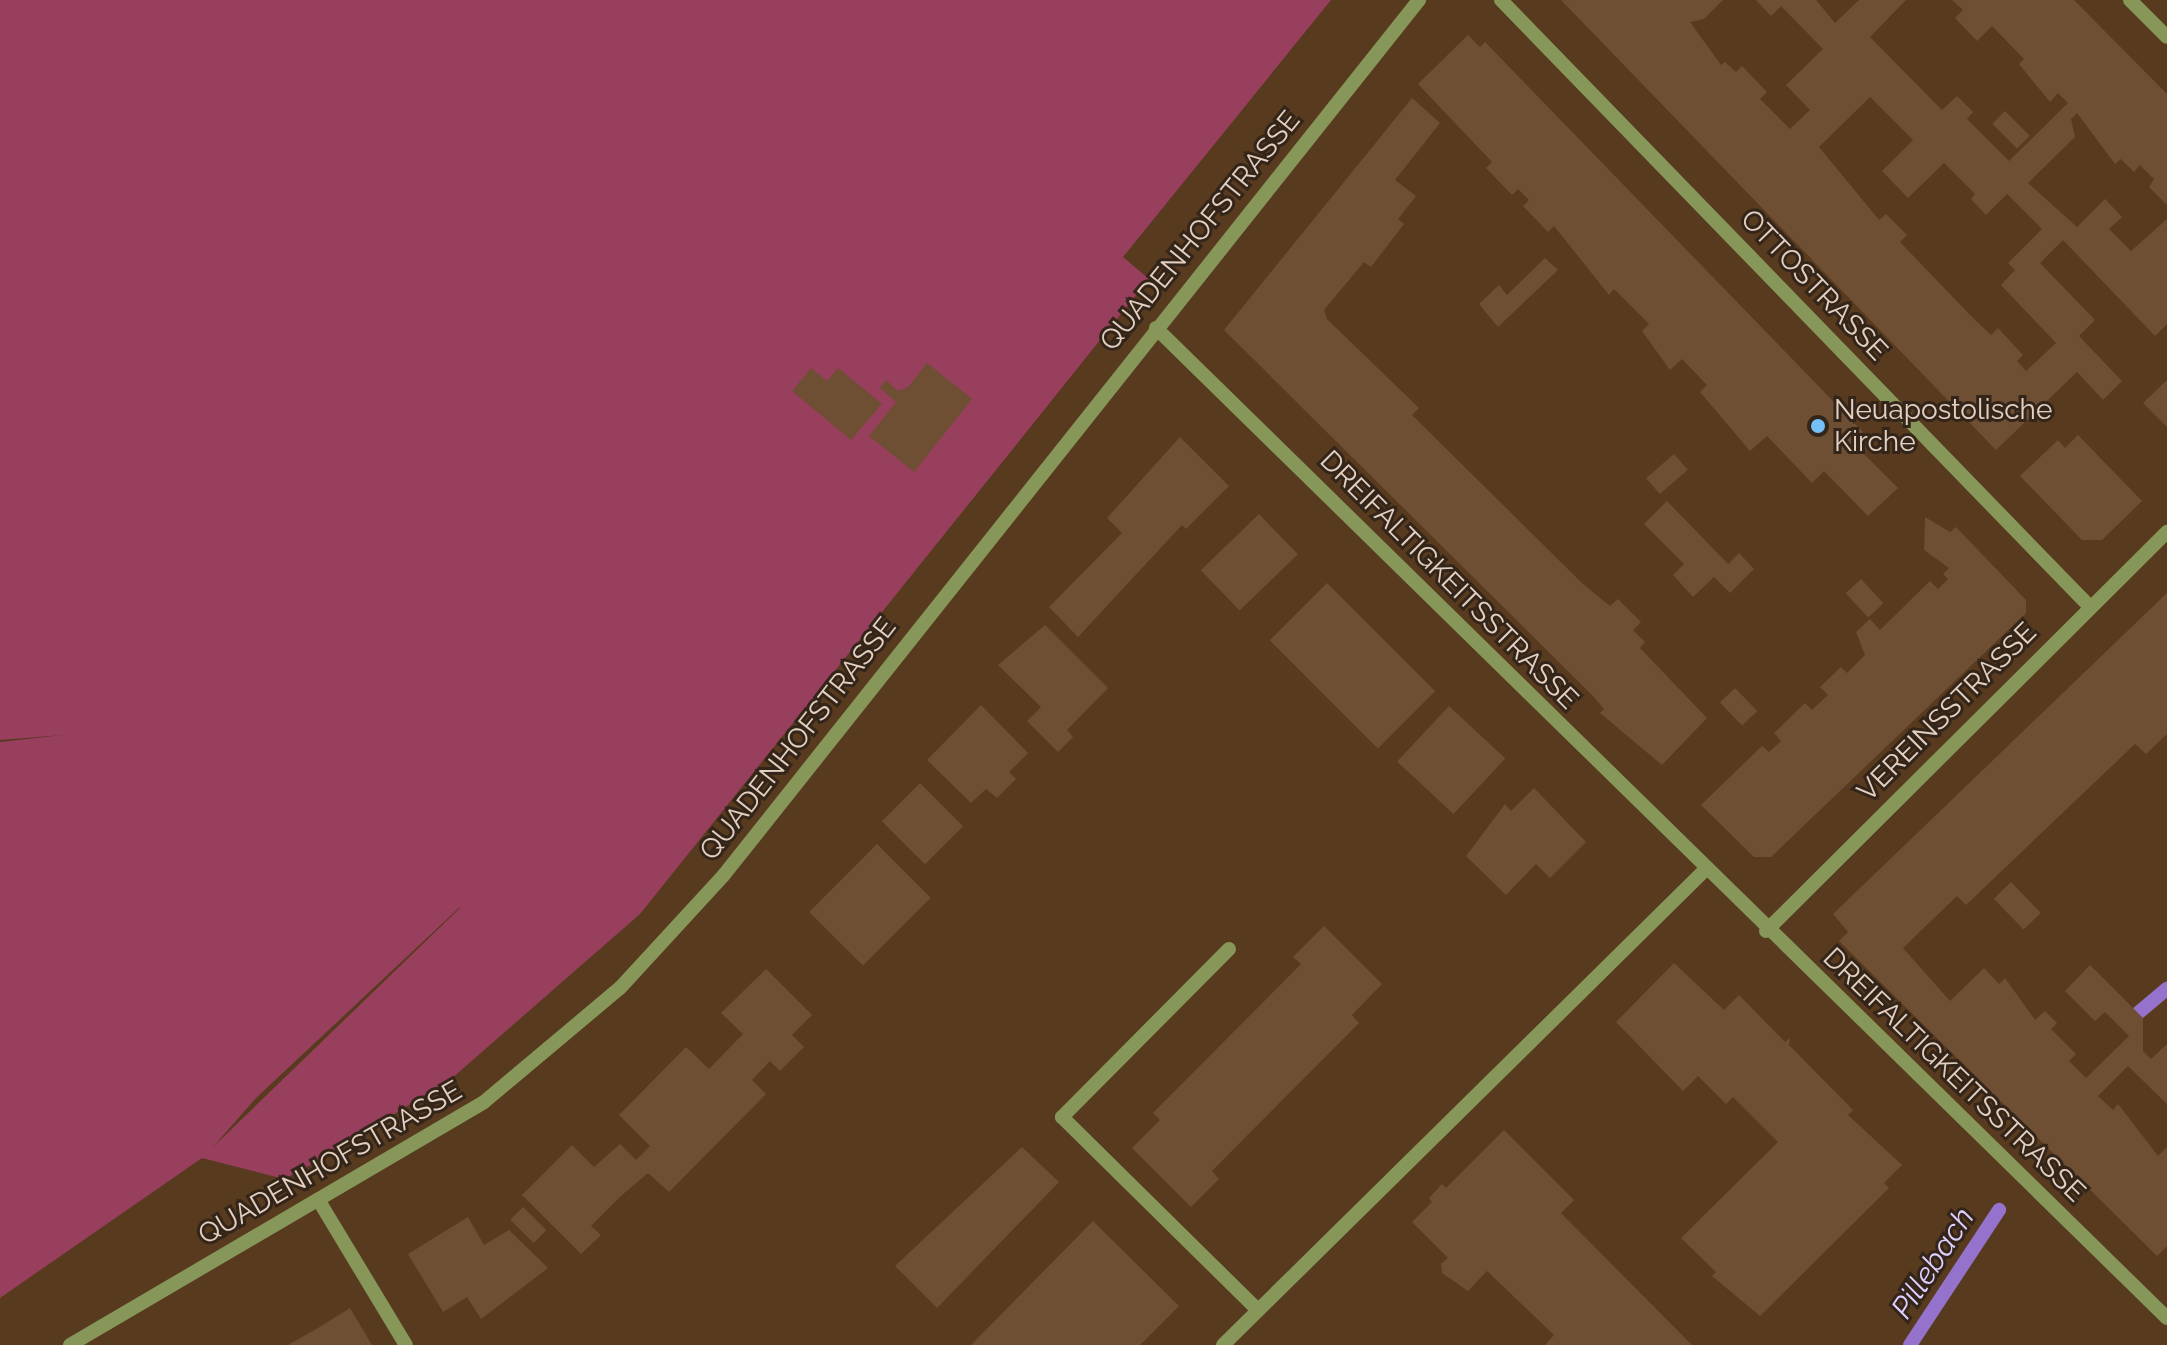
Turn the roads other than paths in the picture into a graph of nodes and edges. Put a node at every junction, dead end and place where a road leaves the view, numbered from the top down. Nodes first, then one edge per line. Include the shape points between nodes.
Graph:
1 (1419, 0) edge
2 (1501, 0) edge
3 (2130, 0) edge
4 (2167, 37) edge
5 (1156, 328) junction
6 (2167, 532) edge
7 (2089, 606) junction
8 (1706, 869) junction
9 (1766, 931) junction
10 (1229, 949) dead end
11 (319, 1201) junction
12 (1258, 1310) junction
13 (2167, 1318) edge
14 (70, 1345) edge
15 (406, 1345) edge
16 (1223, 1345) edge

1 - 5 street, QUADENHOFSTRASSE
2 - 7 street, OTTOSTRASSE
3 - 4 street
5 - 8 street, DREIFALTIGKEITSSTRASSE
5 - 11 street, QUADENHOFSTRASSE via 680,927 620,988 484,1102
6 - 7 street, VEREINSSTRASSE
7 - 9 street, VEREINSSTRASSE
8 - 9 street, DREIFALTIGKEITSSTRASSE
8 - 12 street
9 - 13 street, DREIFALTIGKEITSSTRASSE
10 - 12 street via 1062,1117
11 - 14 street, QUADENHOFSTRASSE
11 - 15 street
12 - 16 street

